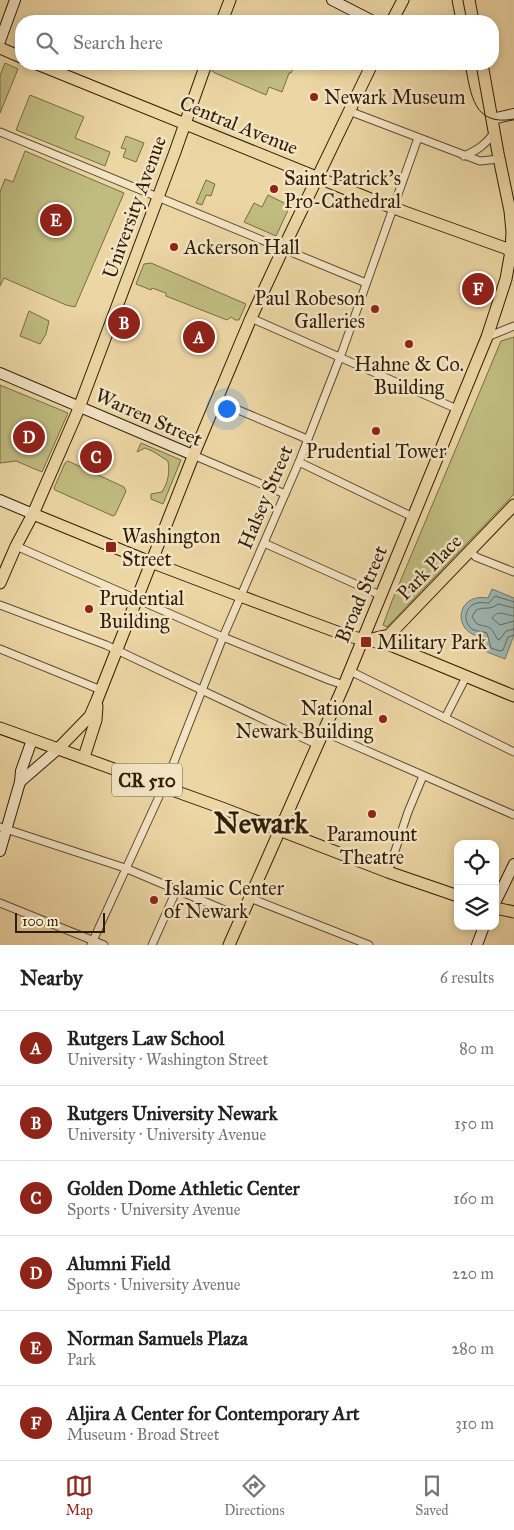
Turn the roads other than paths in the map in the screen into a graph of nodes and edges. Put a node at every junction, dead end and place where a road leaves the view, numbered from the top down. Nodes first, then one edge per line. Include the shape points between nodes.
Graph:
1 (14, 0) edge
2 (230, 0) edge
3 (332, 0) edge
4 (403, 0) edge
5 (469, 0) edge
6 (224, 15) edge
7 (361, 15) edge
8 (395, 15) edge
9 (472, 15) edge
10 (0, 41) edge
11 (0, 48) edge
12 (15, 54) edge
13 (52, 70) edge
14 (204, 70) edge
15 (369, 70) edge
16 (483, 70) edge
17 (349, 111) junction
18 (514, 114) edge
19 (492, 119) junction
20 (185, 123) junction
21 (0, 132) edge
22 (494, 133) junction
23 (418, 138) junction
24 (464, 156) junction
25 (499, 159) junction
26 (317, 177) junction
27 (158, 198) junction
28 (393, 208) junction
29 (513, 220) edge
30 (282, 249) junction
31 (513, 254) edge
32 (366, 283) junction
33 (251, 318) junction
34 (514, 326) edge
35 (487, 337) junction
36 (340, 357) junction
37 (0, 373) edge
38 (217, 401) junction
39 (80, 406) junction
40 (457, 409) junction
41 (307, 440) junction
42 (194, 455) junction
43 (298, 462) junction
44 (285, 494) junction
45 (0, 500) edge
46 (514, 505) edge
47 (33, 514) junction
48 (413, 517) junction
49 (264, 543) junction
50 (16, 546) junction
51 (470, 551) junction
52 (152, 562) junction
53 (514, 572) edge
54 (0, 583) edge
55 (380, 595) junction
56 (241, 597) junction
57 (137, 600) junction
58 (0, 605) edge
59 (223, 637) junction
60 (362, 640) junction
61 (0, 650) edge
62 (116, 650) junction
63 (350, 671) junction
64 (466, 677) junction
65 (344, 685) junction
66 (202, 690) junction
67 (99, 695) junction
68 (514, 696) edge
69 (445, 718) junction
70 (0, 728) edge
71 (324, 732) junction
72 (32, 740) junction
73 (318, 745) junction
74 (58, 748) junction
75 (514, 752) edge
76 (84, 757) junction
77 (423, 776) junction
78 (20, 782) junction
79 (163, 786) junction
80 (514, 815) edge
81 (3, 828) edge
82 (280, 829) junction
83 (0, 851) edge
84 (514, 864) edge
85 (125, 868) junction
86 (388, 872) junction
87 (177, 889) junction
88 (454, 895) edge
89 (499, 896) edge
90 (250, 898) junction
91 (0, 903) edge
92 (499, 909) edge
93 (514, 912) edge
94 (242, 917) junction
95 (483, 930) edge
96 (92, 942) edge
97 (104, 945) edge
98 (152, 945) edge
99 (229, 945) edge
100 (369, 945) edge
101 (477, 945) edge

1 - 10 street
2 - 6 main road
3 - 7 street
4 - 8 main road
5 - 9 main road
11 - 12 main road
13 - 20 main road, Central Avenue
14 - 20 main road, University Avenue
15 - 17 main road
16 - 19 main road
17 - 23 street
17 - 26 main road
18 - 19 street
19 - 22 main road
20 - 26 main road, Central Avenue
20 - 27 main road, University Avenue
21 - 27 street
22 - 24 street via 481,148
22 - 25 main road
23 - 24 street
23 - 28 street, Halsey Street
24 - 25 street via 480,161
25 - 29 main road
26 - 28 main road, Central Avenue
26 - 30 main road
27 - 30 street
27 - 39 main road, University Avenue
28 - 31 main road, Central Avenue via 499,245
28 - 32 street, Halsey Street
29 - 31 main road, Broad Street
30 - 32 street
30 - 33 main road
31 - 35 main road, Broad Street
32 - 36 street, Halsey Street
33 - 36 street
33 - 38 main road
34 - 35 street
35 - 40 main road, Broad Street
36 - 40 street
36 - 41 street, Halsey Street
37 - 39 street, Warren Street
38 - 41 street
38 - 42 main road
39 - 42 street, Warren Street
39 - 47 main road, University Avenue
40 - 48 main road, Broad Street
41 - 43 street, Halsey Street
42 - 44 street, Warren Street
42 - 52 main road
43 - 44 street, Halsey Street
43 - 48 street
44 - 49 street, Halsey Street
45 - 47 street
46 - 51 main road, Park Place
47 - 50 main road, University Avenue
47 - 52 main road
48 - 55 main road, Broad Street
49 - 55 street
49 - 56 street, Halsey Street
50 - 54 main road, University Avenue
50 - 57 street
51 - 53 street via 476,557
51 - 60 main road, Park Place via 389,635
52 - 56 main road
52 - 57 main road
55 - 60 main road, Broad Street
56 - 59 street, Halsey Street
56 - 60 main road
57 - 59 street
57 - 62 main road
58 - 62 street
59 - 65 street
59 - 66 street, Halsey Street
60 - 63 main road, Broad Street
60 - 64 main road via 390,645
61 - 67 street
62 - 66 street
62 - 67 main road
63 - 65 main road, Broad Street
63 - 69 street
64 - 68 main road
64 - 69 street
65 - 71 main road, Broad Street
66 - 73 street
66 - 79 street, Halsey Street
67 - 74 main road via 90,716
67 - 76 main road via 96,720
69 - 75 street
70 - 72 main road, CR 510
71 - 73 main road, Broad Street
71 - 77 street
72 - 74 main road, CR 510
72 - 78 street
73 - 82 main road, Broad Street
74 - 76 main road, CR 510
74 - 78 street
76 - 79 main road, CR 510
77 - 80 street
77 - 86 street
78 - 81 street
79 - 82 main road, CR 510
79 - 85 street, Halsey Street
81 - 83 street
81 - 85 street
82 - 86 main road, CR 510
82 - 90 main road, Broad Street
84 - 89 street
85 - 87 street
85 - 96 street, Halsey Street
86 - 88 main road, CR 510
87 - 94 street
87 - 98 street
90 - 94 main road, Broad Street
90 - 100 street
91 - 96 street
92 - 93 main road
94 - 99 main road, Broad Street
95 - 101 street
96 - 97 street

